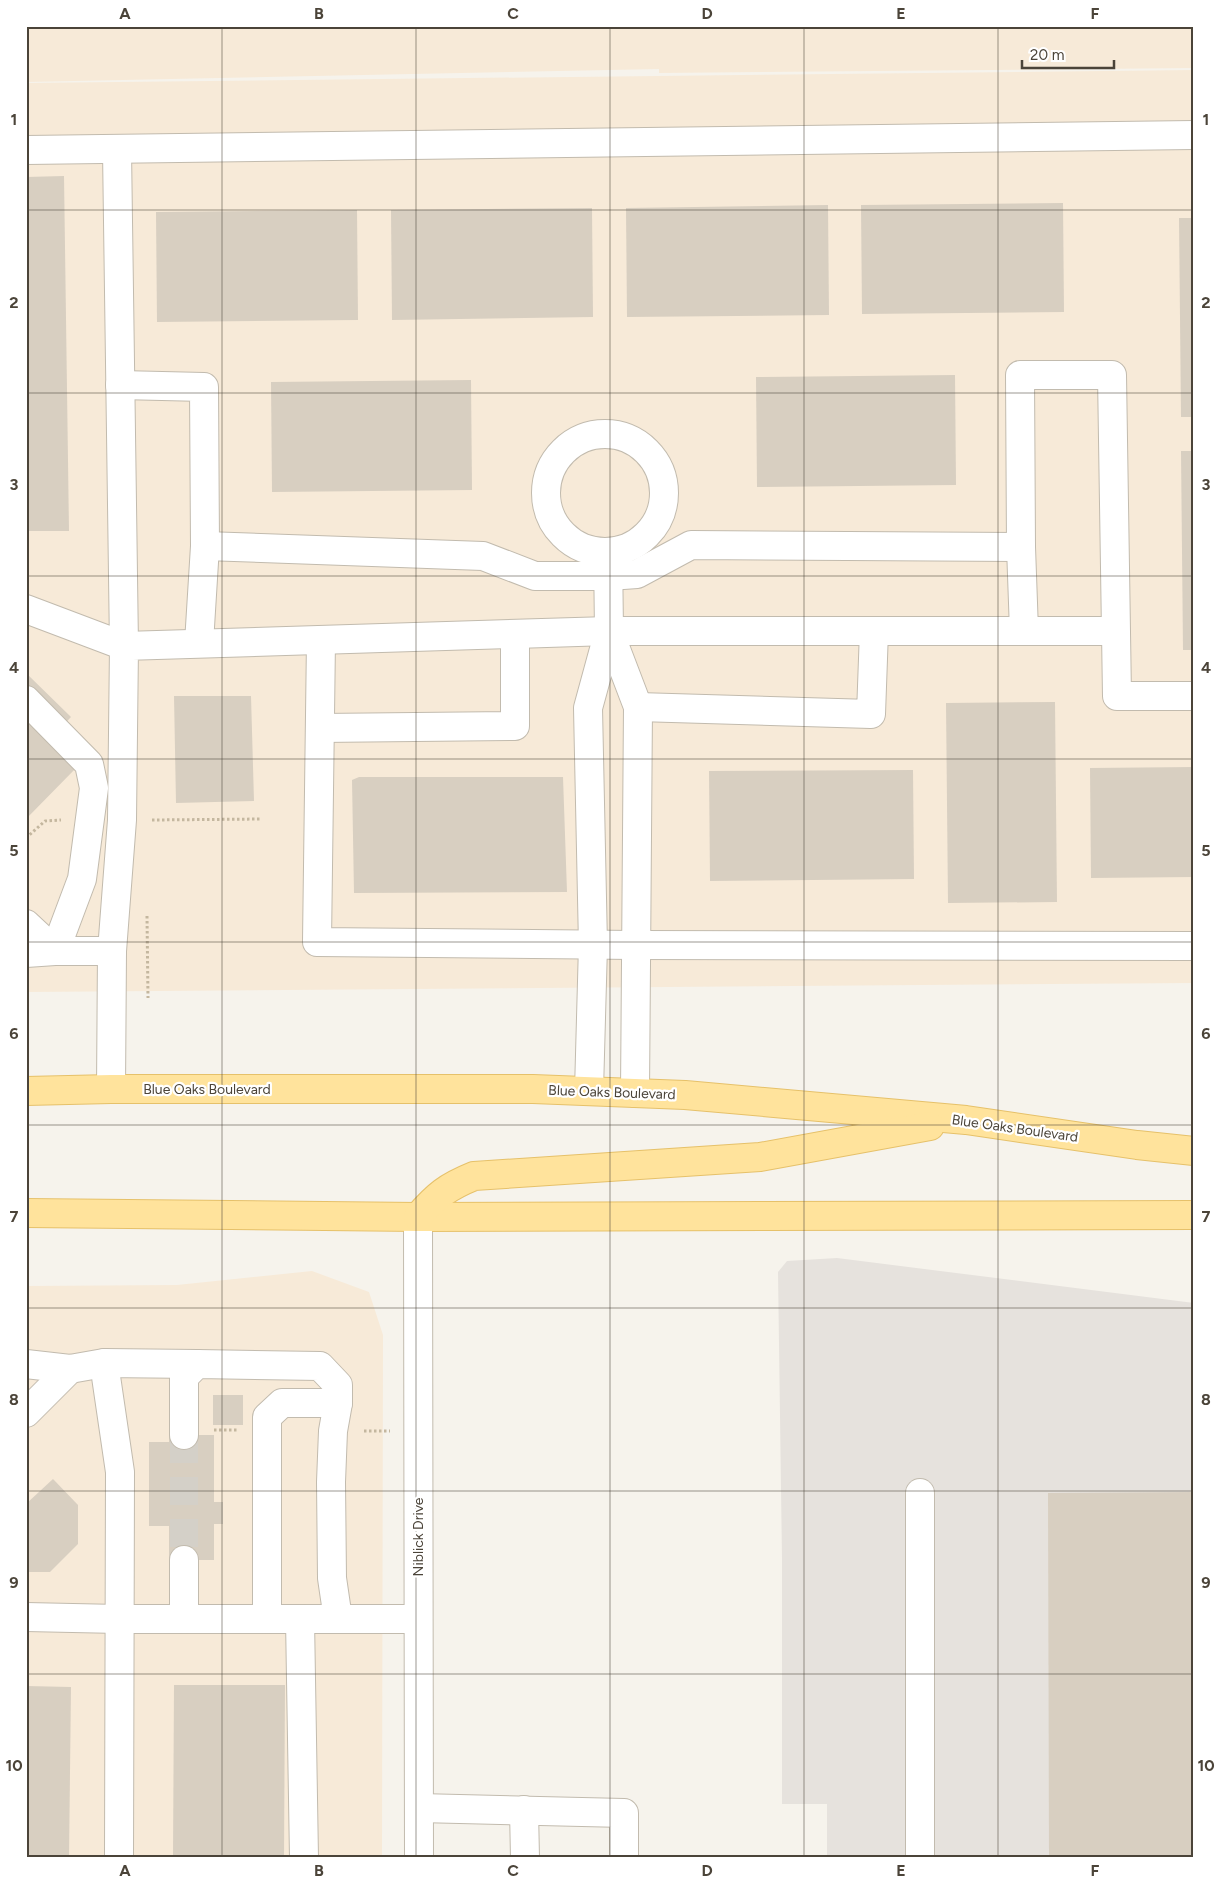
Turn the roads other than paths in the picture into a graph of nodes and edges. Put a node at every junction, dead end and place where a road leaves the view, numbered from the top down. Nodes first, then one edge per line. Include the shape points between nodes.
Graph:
1 (1194, 135) edge
2 (26, 150) edge
3 (117, 150) junction
4 (120, 385) junction
5 (205, 546) junction
6 (1021, 547) junction
7 (608, 565) junction
8 (26, 609) edge
9 (874, 630) junction
10 (1024, 630) junction
11 (1115, 630) junction
12 (609, 631) junction
13 (515, 634) junction
14 (321, 640) junction
15 (199, 643) junction
16 (124, 646) junction
17 (1194, 696) edge
18 (26, 700) edge
19 (638, 707) junction
20 (320, 728) junction
21 (26, 924) edge
22 (593, 944) junction
23 (636, 945) junction
24 (1194, 946) edge
25 (56, 951) junction
26 (112, 951) junction
27 (26, 953) edge
28 (111, 1089) junction
29 (26, 1091) edge
30 (589, 1091) junction
31 (635, 1093) junction
32 (966, 1120) junction
33 (1194, 1152) edge
34 (26, 1213) edge
35 (1194, 1215) edge
36 (418, 1217) junction
37 (26, 1364) edge
38 (104, 1364) junction
39 (197, 1364) junction
40 (70, 1369) junction
41 (338, 1403) junction
42 (26, 1413) edge
43 (184, 1434) tunnel mouth
44 (920, 1493) dead end
45 (184, 1560) tunnel mouth
46 (26, 1617) edge
47 (119, 1619) junction
48 (184, 1619) junction
49 (267, 1619) junction
50 (300, 1619) junction
51 (338, 1619) junction
52 (418, 1619) junction
53 (418, 1808) junction
54 (524, 1810) junction
55 (118, 1858) edge
56 (304, 1858) edge
57 (419, 1858) edge
58 (525, 1858) edge
59 (624, 1858) edge
60 (920, 1858) edge

1 - 3 street
2 - 3 street
3 - 4 street
4 - 5 street via 204,386
4 - 16 street
5 - 7 street via 482,556 535,576
5 - 15 street
6 - 7 street via 692,545 637,574
6 - 10 street
6 - 11 street via 1020,375 1112,375
7 - 7 street via 648,535 661,515 666,492 661,469 648,450 628,437 605,433 582,437 563,450 550,469 545,492 550,515 563,535
7 - 12 street
8 - 16 street
9 - 10 street
9 - 12 street
9 - 19 street via 871,714
10 - 11 street
11 - 17 street via 1116,696
12 - 13 street
12 - 19 street
12 - 22 street via 588,708
13 - 14 street
13 - 20 street via 515,726
14 - 15 street
14 - 20 street
15 - 16 street
16 - 26 street via 122,820
18 - 25 street via 89,764 94,788 82,879
19 - 23 street
20 - 22 street via 317,942
21 - 25 street
22 - 23 street
22 - 30 street
23 - 24 street
23 - 31 street
25 - 26 street
25 - 27 street
26 - 28 street
28 - 29 main road, Blue Oaks Boulevard
28 - 30 main road, Blue Oaks Boulevard
30 - 31 main road, Blue Oaks Boulevard
31 - 32 main road, Blue Oaks Boulevard
32 - 33 main road, Blue Oaks Boulevard
32 - 36 main road via 760,1157 474,1176 451,1186
34 - 36 main road
35 - 36 main road
36 - 52 street, Niblick Drive
37 - 40 street
38 - 39 street
38 - 40 street
38 - 47 street via 120,1472
39 - 41 street via 320,1366 338,1385
39 - 43 street via 184,1377
40 - 42 street
41 - 49 street via 282,1403 267,1417
41 - 51 street via 333,1431 331,1492 332,1578
44 - 60 street
45 - 48 street
46 - 47 street
47 - 48 street
47 - 55 street
48 - 49 street
49 - 50 street
50 - 51 street
50 - 56 street
51 - 52 street
52 - 53 street, Niblick Drive
53 - 54 street
53 - 57 street, Niblick Drive
54 - 58 street
54 - 59 street via 624,1813

